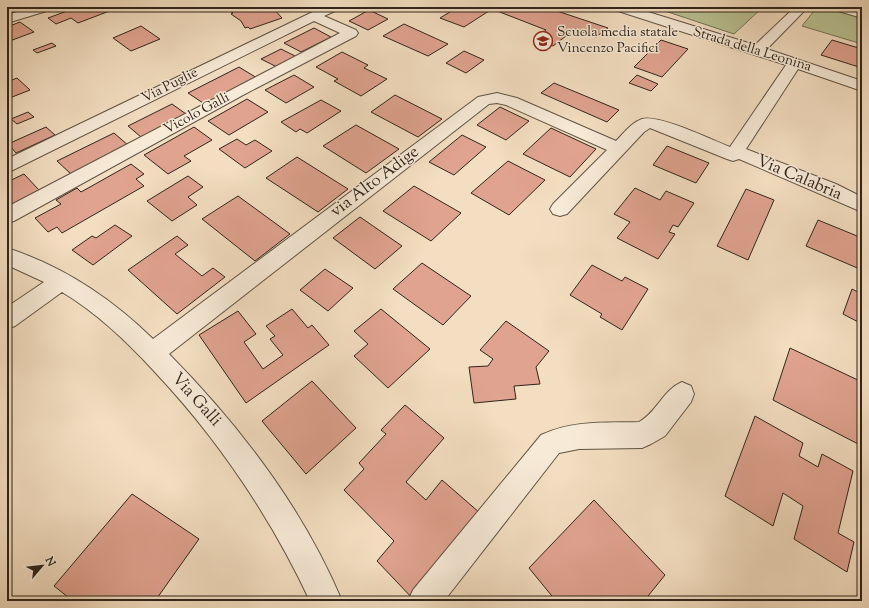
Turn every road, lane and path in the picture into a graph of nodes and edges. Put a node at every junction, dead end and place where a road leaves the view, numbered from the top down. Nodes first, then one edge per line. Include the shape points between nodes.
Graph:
1 (46, 7) edge
2 (332, 7) edge
3 (619, 7) edge
4 (802, 7) edge
5 (839, 7) edge
6 (862, 14) edge
7 (314, 16) junction
8 (7, 19) edge
9 (758, 50) junction
10 (795, 63) junction
11 (862, 86) edge
12 (618, 148) junction
13 (734, 153) junction
14 (7, 166) edge
15 (862, 205) edge
16 (560, 209) dead end
17 (7, 216) edge
18 (7, 256) edge
19 (62, 281) junction
20 (7, 319) edge
21 (152, 353) junction
22 (682, 394) dead end
23 (326, 601) edge
24 (424, 601) edge

1 - 8 street
2 - 7 street, Via Puglie
3 - 9 street, Strada della Leonina
4 - 9 street
5 - 6 street
7 - 14 street, Via Puglie
7 - 17 street, Vicolo Galli via 351,33
9 - 10 street, Strada della Leonina
10 - 11 street, Strada della Leonina
10 - 13 street, Via Calabria
12 - 13 street via 640,126 651,123
12 - 16 street
12 - 21 street, via Alto Adige via 511,101 497,98 484,100
13 - 15 street, Via Calabria via 829,189
18 - 19 street, Via Galli
19 - 20 street
19 - 21 street, Via Galli via 90,298
21 - 23 street, Via Galli via 180,380 218,424 253,471
22 - 24 street via 656,427 642,435 579,436 550,444

